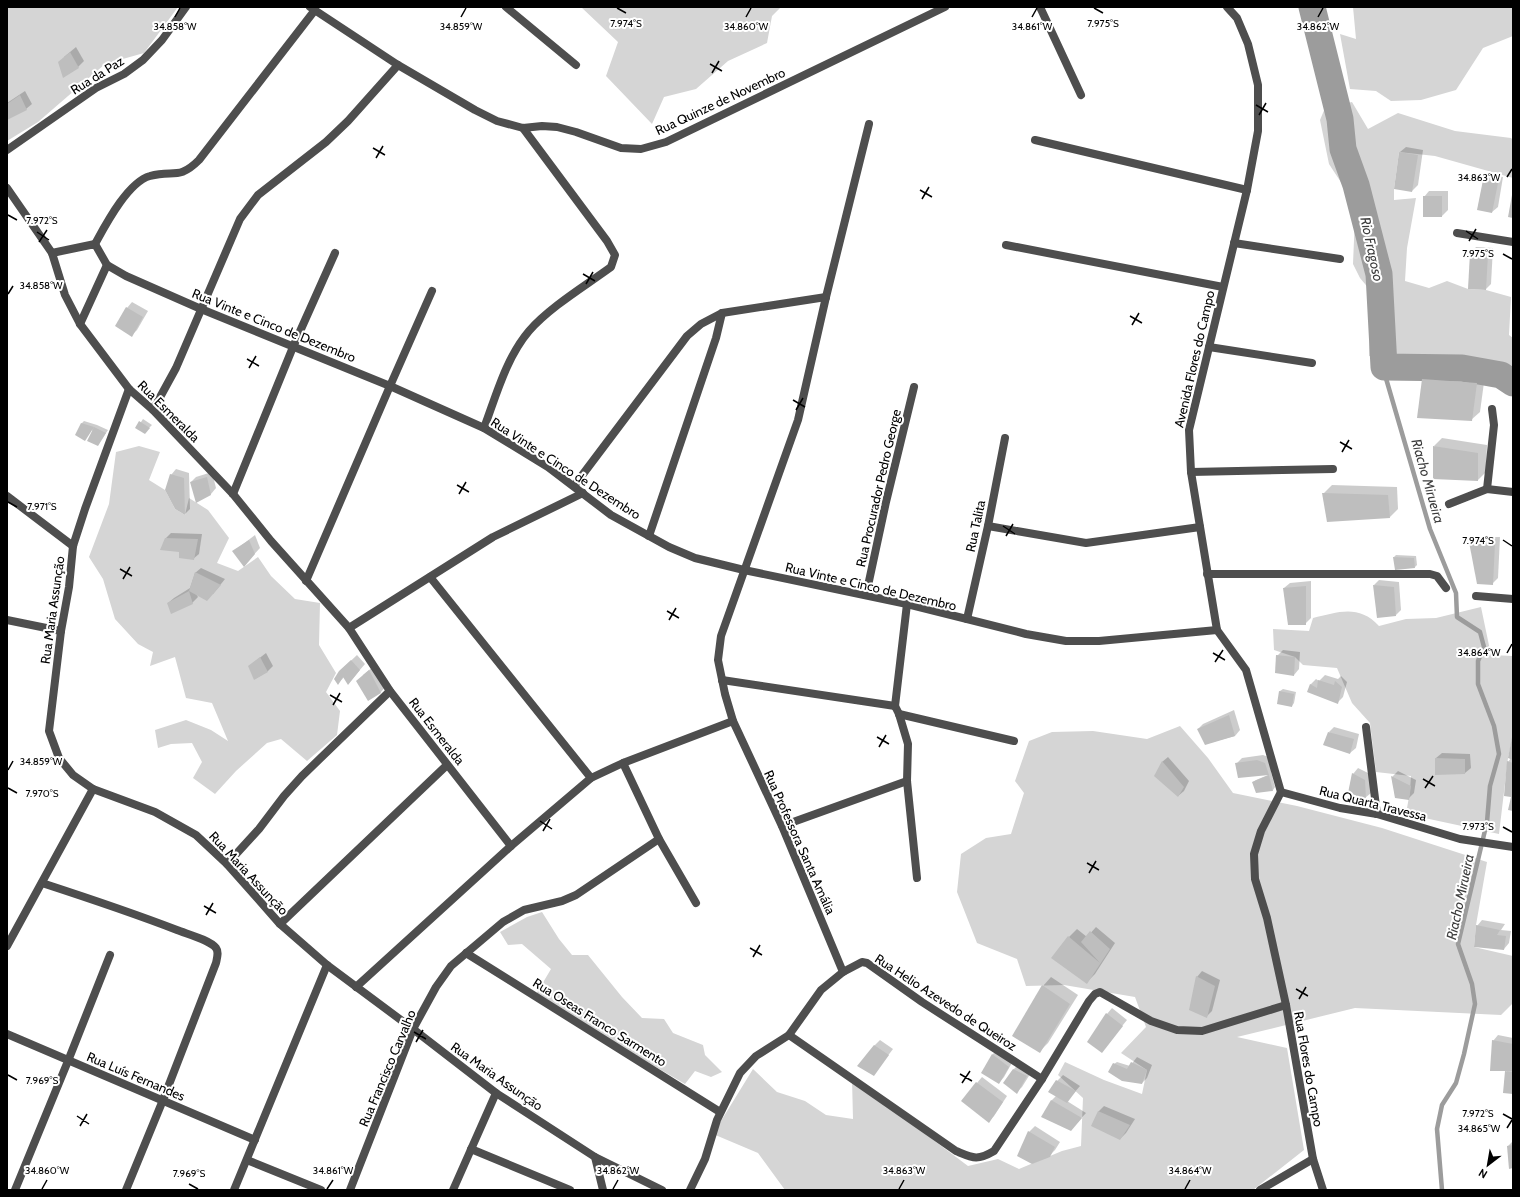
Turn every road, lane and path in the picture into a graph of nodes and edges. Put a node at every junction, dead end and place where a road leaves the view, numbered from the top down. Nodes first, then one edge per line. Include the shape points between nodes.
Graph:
1 (186, 7) edge
2 (506, 7) edge
3 (946, 7) edge
4 (1040, 7) edge
5 (1227, 7) edge
6 (1234, 7) edge
7 (312, 9) edge
8 (1237, 18) junction
9 (398, 65) junction
10 (576, 65) dead end
11 (1081, 95) dead end
12 (869, 124) dead end
13 (523, 128) junction
14 (1035, 140) dead end
15 (7, 150) edge
16 (7, 188) edge
17 (1246, 190) junction
18 (1457, 233) dead end
19 (1513, 242) edge
20 (1234, 243) junction
21 (95, 244) junction
22 (1006, 246) dead end
23 (52, 253) junction
24 (335, 253) dead end
25 (1340, 259) dead end
26 (107, 265) junction
27 (1223, 287) junction
28 (432, 292) dead end
29 (826, 297) junction
30 (201, 309) junction
31 (722, 314) junction
32 (80, 324) junction
33 (293, 347) junction
34 (1209, 347) junction
35 (1312, 363) dead end
36 (390, 386) junction
37 (914, 387) dead end
38 (129, 388) junction
39 (1492, 409) dead end
40 (153, 410) junction
41 (484, 428) junction
42 (1005, 438) dead end
43 (1333, 469) dead end
44 (1191, 472) junction
45 (574, 486) junction
46 (1487, 489) junction
47 (1513, 492) edge
48 (583, 493) junction
49 (233, 494) junction
50 (7, 496) edge
51 (1449, 504) dead end
52 (988, 526) junction
53 (1200, 527) junction
54 (649, 536) junction
55 (73, 546) junction
56 (744, 570) junction
57 (1207, 574) junction
58 (430, 577) junction
59 (306, 580) junction
60 (1446, 588) dead end
61 (866, 595) junction
62 (1476, 596) dead end
63 (1513, 599) edge
64 (907, 604) junction
65 (967, 619) junction
66 (7, 620) edge
67 (349, 628) junction
68 (1216, 630) junction
69 (61, 631) junction
70 (722, 680) junction
71 (390, 691) junction
72 (895, 706) junction
73 (899, 714) junction
74 (733, 721) junction
75 (1366, 727) dead end
76 (1014, 742) dead end
77 (623, 763) junction
78 (447, 765) junction
79 (591, 778) junction
80 (907, 781) junction
81 (93, 789) junction
82 (1281, 792) junction
83 (1377, 814) junction
84 (782, 826) junction
85 (659, 839) junction
86 (511, 846) junction
87 (1513, 847) edge
88 (227, 864) junction
89 (917, 878) dead end
90 (42, 883) junction
91 (696, 903) dead end
92 (280, 924) junction
93 (10, 930) edge
94 (7, 946) edge
95 (466, 953) junction
96 (110, 955) dead end
97 (327, 965) junction
98 (844, 972) junction
99 (356, 987) junction
100 (1286, 1005) junction
101 (413, 1029) junction
102 (7, 1034) edge
103 (789, 1034) junction
104 (68, 1061) junction
105 (1042, 1079) junction
106 (496, 1093) junction
107 (163, 1100) junction
108 (720, 1112) junction
109 (256, 1140) junction
110 (471, 1149) junction
111 (595, 1157) junction
112 (1313, 1159) junction
113 (247, 1160) junction
114 (16, 1190) edge
115 (126, 1190) edge
116 (234, 1190) edge
117 (321, 1190) edge
118 (350, 1190) edge
119 (453, 1190) edge
120 (570, 1190) edge
121 (603, 1190) edge
122 (662, 1190) edge
123 (690, 1190) edge
124 (1260, 1190) edge
125 (1323, 1190) edge

1 - 15 street, Rua da Paz via 162,40 142,60 124,74 96,88
2 - 10 street
3 - 13 street, Rua Quinze de Novembro via 666,142 641,149 621,148 557,127
4 - 11 street
5 - 8 street, Avenida Flores do Campo
6 - 8 street, Avenida Flores do Campo
7 - 9 street, Rua Quinze de Novembro
7 - 21 street via 199,160 180,174 150,176 141,180 110,215
8 - 17 street, Avenida Flores do Campo via 1248,44 1258,85 1258,131
9 - 13 street, Rua Quinze de Novembro via 475,110
9 - 30 street via 348,122 258,195 240,219
12 - 29 street, Rua Professora Santa Amália
13 - 41 street via 607,241 614,255 611,267 548,314 529,332 507,369
14 - 17 street
16 - 23 street, Rua Esmeralda
17 - 20 street, Avenida Flores do Campo
18 - 19 street
20 - 25 street
20 - 27 street, Avenida Flores do Campo
21 - 23 street
21 - 26 street
22 - 27 street
23 - 32 street, Rua Esmeralda via 65,294
24 - 33 street
26 - 30 street, Rua Vinte e Cinco de Dezembro
26 - 32 street
27 - 34 street, Avenida Flores do Campo
28 - 36 street
29 - 31 street
29 - 56 street, Rua Professora Santa Amália via 798,420
30 - 33 street, Rua Vinte e Cinco de Dezembro
30 - 40 street via 176,368
31 - 45 street via 701,324 687,336
31 - 54 street
32 - 38 street, Rua Esmeralda
33 - 36 street, Rua Vinte e Cinco de Dezembro
33 - 49 street
34 - 35 street
34 - 44 street, Avenida Flores do Campo via 1189,430
36 - 41 street, Rua Vinte e Cinco de Dezembro
36 - 59 street
37 - 61 street, Rua Procurador Pedro George
38 - 40 street, Rua Esmeralda
38 - 55 street, Rua Maria Assunção
39 - 46 street via 1494,425
40 - 49 street, Rua Esmeralda
41 - 45 street, Rua Vinte e Cinco de Dezembro
42 - 52 street, Rua Talita
43 - 44 street
44 - 53 street, Avenida Flores do Campo
45 - 48 street, Rua Vinte e Cinco de Dezembro
46 - 47 street
46 - 51 street
48 - 54 street, Rua Vinte e Cinco de Dezembro via 611,515
48 - 58 street via 493,537
49 - 59 street, Rua Esmeralda
50 - 55 street
52 - 53 street via 1086,543
52 - 65 street, Rua Talita
53 - 57 street, Avenida Flores do Campo
54 - 56 street, Rua Vinte e Cinco de Dezembro via 695,558
55 - 69 street, Rua Maria Assunção
56 - 61 street, Rua Vinte e Cinco de Dezembro
56 - 70 street, Rua Professora Santa Amália via 721,636 718,660
57 - 60 street via 1430,574 1437,576
57 - 68 street, Avenida Flores do Campo
58 - 67 street
58 - 79 street
59 - 67 street, Rua Esmeralda
61 - 64 street, Rua Vinte e Cinco de Dezembro
62 - 63 street
64 - 65 street, Rua Vinte e Cinco de Dezembro
64 - 72 street
65 - 68 street, Rua Vinte e Cinco de Dezembro via 1066,641 1099,641
66 - 69 street
67 - 71 street, Rua Esmeralda
68 - 82 street, Avenida Flores do Campo via 1246,670
69 - 81 street, Rua Maria Assunção via 49,731 59,758 73,775
70 - 72 street
70 - 74 street, Rua Professora Santa Amália
71 - 78 street, Rua Esmeralda
71 - 88 street via 302,776
72 - 73 street
73 - 76 street
73 - 80 street via 908,744
74 - 77 street
74 - 84 street, Rua Professora Santa Amália
75 - 83 street
77 - 79 street
77 - 85 street
78 - 86 street, Rua Esmeralda
78 - 92 street
79 - 86 street
80 - 84 street
80 - 89 street
81 - 88 street, Rua Maria Assunção via 154,812 196,835
81 - 90 street
82 - 83 street, Rua Quarta Travessa via 1340,808
82 - 100 street, Rua Flores do Campo via 1261,831 1254,854 1255,879 1268,918
83 - 87 street, Rua Quarta Travessa via 1460,839
84 - 98 street, Rua Professora Santa Amália
85 - 91 street
85 - 95 street, Rua Francisco Carvalho via 576,895 524,910 503,922
86 - 99 street
88 - 92 street, Rua Maria Assunção
90 - 93 street
90 - 107 street via 120,908 216,948 216,963
92 - 97 street, Rua Maria Assunção
93 - 94 street
95 - 101 street, Rua Francisco Carvalho via 451,966 436,987
95 - 108 street, Rua Oseas Franco Sarmento
96 - 104 street
97 - 99 street, Rua Maria Assunção
97 - 109 street
98 - 103 street, Rua Helio Azevedo de Queiroz via 821,990
98 - 105 street, Rua Helio Azevedo de Queiroz via 862,962 867,963 922,1002
99 - 101 street, Rua Maria Assunção
100 - 105 street via 1202,1031 1177,1030 1151,1021 1100,992 1089,1001
100 - 112 street, Rua Flores do Campo
101 - 106 street, Rua Maria Assunção
101 - 118 street, Rua Francisco Carvalho
102 - 104 street, Rua Luís Fernandes
103 - 105 street via 956,1151 972,1158 983,1157 994,1151
103 - 108 street, Rua Helio Azevedo de Queiroz via 756,1056 740,1073
104 - 107 street, Rua Luís Fernandes
104 - 114 street
106 - 110 street
106 - 111 street, Rua Maria Assunção
107 - 109 street, Rua Luís Fernandes
107 - 115 street
108 - 123 street, Rua Helio Azevedo de Queiroz via 705,1159
109 - 113 street
110 - 119 street
110 - 120 street
111 - 121 street
111 - 122 street, Rua Maria Assunção
112 - 124 street
112 - 125 street, Rua Flores do Campo
113 - 116 street
113 - 117 street

